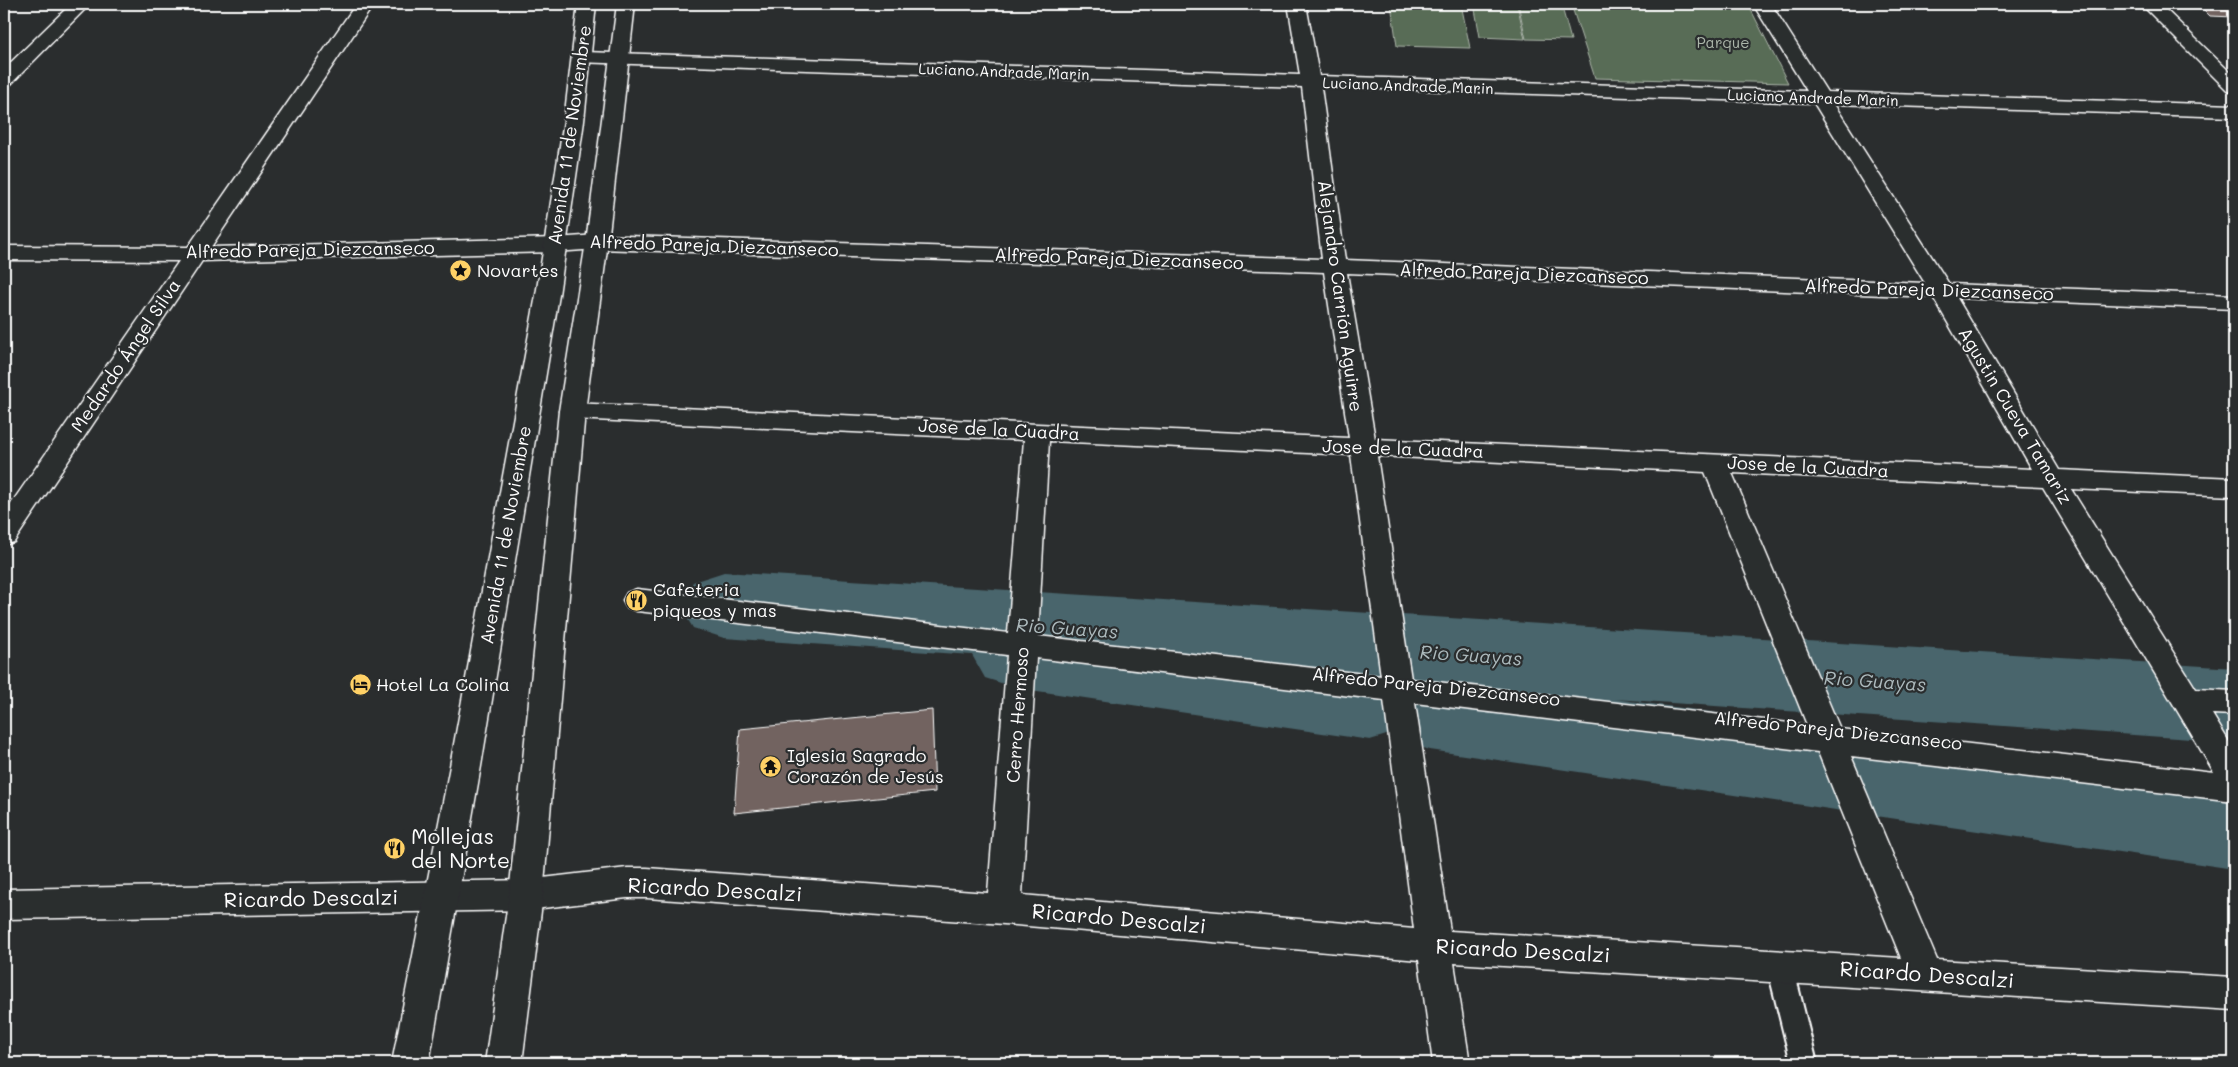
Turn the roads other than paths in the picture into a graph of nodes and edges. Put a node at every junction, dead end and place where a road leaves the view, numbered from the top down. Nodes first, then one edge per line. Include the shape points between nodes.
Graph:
1 (81, 4) edge
2 (365, 4) edge
3 (587, 4) edge
4 (626, 4) edge
5 (1297, 4) edge
6 (1762, 4) edge
7 (2150, 4) edge
8 (583, 58) junction
9 (620, 59) junction
10 (4, 80) edge
11 (1311, 83) junction
12 (2234, 86) edge
13 (1821, 98) junction
14 (2234, 111) edge
15 (597, 242) junction
16 (556, 245) junction
17 (4, 253) edge
18 (196, 254) junction
19 (1334, 266) junction
20 (1941, 290) junction
21 (2234, 302) edge
22 (572, 411) junction
23 (1037, 432) junction
24 (1363, 447) junction
25 (1714, 462) junction
26 (2052, 480) junction
27 (2234, 487) edge
28 (4, 535) edge
29 (2189, 701) junction
30 (2234, 704) edge
31 (2234, 776) edge
32 (2234, 788) edge
33 (526, 895) junction
34 (443, 896) junction
35 (4, 904) edge
36 (1004, 909) junction
37 (1433, 946) junction
38 (1780, 966) junction
39 (1925, 974) junction
40 (2234, 994) edge
41 (410, 1063) edge
42 (503, 1063) edge
43 (1451, 1063) edge
44 (1804, 1063) edge

1 - 10 street
2 - 18 street, Medardo Ángel Silva
3 - 8 street, Avenida 11 de Noviembre
4 - 9 street
5 - 11 street, Alejandro Carrión Aguirre
6 - 13 street, Agustin Cueva Tamariz
7 - 12 street
8 - 9 street, Luciano Andrade Marin
8 - 16 street, Avenida 11 de Noviembre
9 - 11 street, Luciano Andrade Marin
9 - 15 street
11 - 13 street, Luciano Andrade Marin
11 - 19 street, Alejandro Carrión Aguirre
13 - 14 street, Luciano Andrade Marin
13 - 20 street, Agustin Cueva Tamariz
15 - 16 street, Alfredo Pareja Diezcanseco
15 - 19 street, Alfredo Pareja Diezcanseco
15 - 22 street
16 - 18 street, Alfredo Pareja Diezcanseco
16 - 34 street, Avenida 11 de Noviembre
17 - 18 street, Alfredo Pareja Diezcanseco
18 - 28 street, Medardo Ángel Silva
19 - 20 street, Alfredo Pareja Diezcanseco
19 - 24 street, Alejandro Carrión Aguirre
20 - 21 street, Alfredo Pareja Diezcanseco
20 - 26 street, Agustin Cueva Tamariz
22 - 23 street, Jose de la Cuadra
22 - 33 street
23 - 24 street, Jose de la Cuadra
23 - 36 street, Cerro Hermoso
24 - 25 street, Jose de la Cuadra
24 - 37 street, Alejandro Carrión Aguirre
25 - 26 street, Jose de la Cuadra
25 - 39 street
26 - 27 street, Jose de la Cuadra
26 - 29 street, Agustin Cueva Tamariz
29 - 30 street
29 - 31 street, Agustin Cueva Tamariz
31 - 32 street, Alfredo Pareja Diezcanseco via 637,600
33 - 34 street, Ricardo Descalzi
33 - 36 street, Ricardo Descalzi via 647,883
33 - 42 street
34 - 35 street, Ricardo Descalzi
34 - 41 street, Avenida 11 de Noviembre
36 - 37 street, Ricardo Descalzi
37 - 38 street, Ricardo Descalzi
37 - 43 street, Alejandro Carrión Aguirre
38 - 39 street, Ricardo Descalzi
38 - 44 lane
39 - 40 street, Ricardo Descalzi

